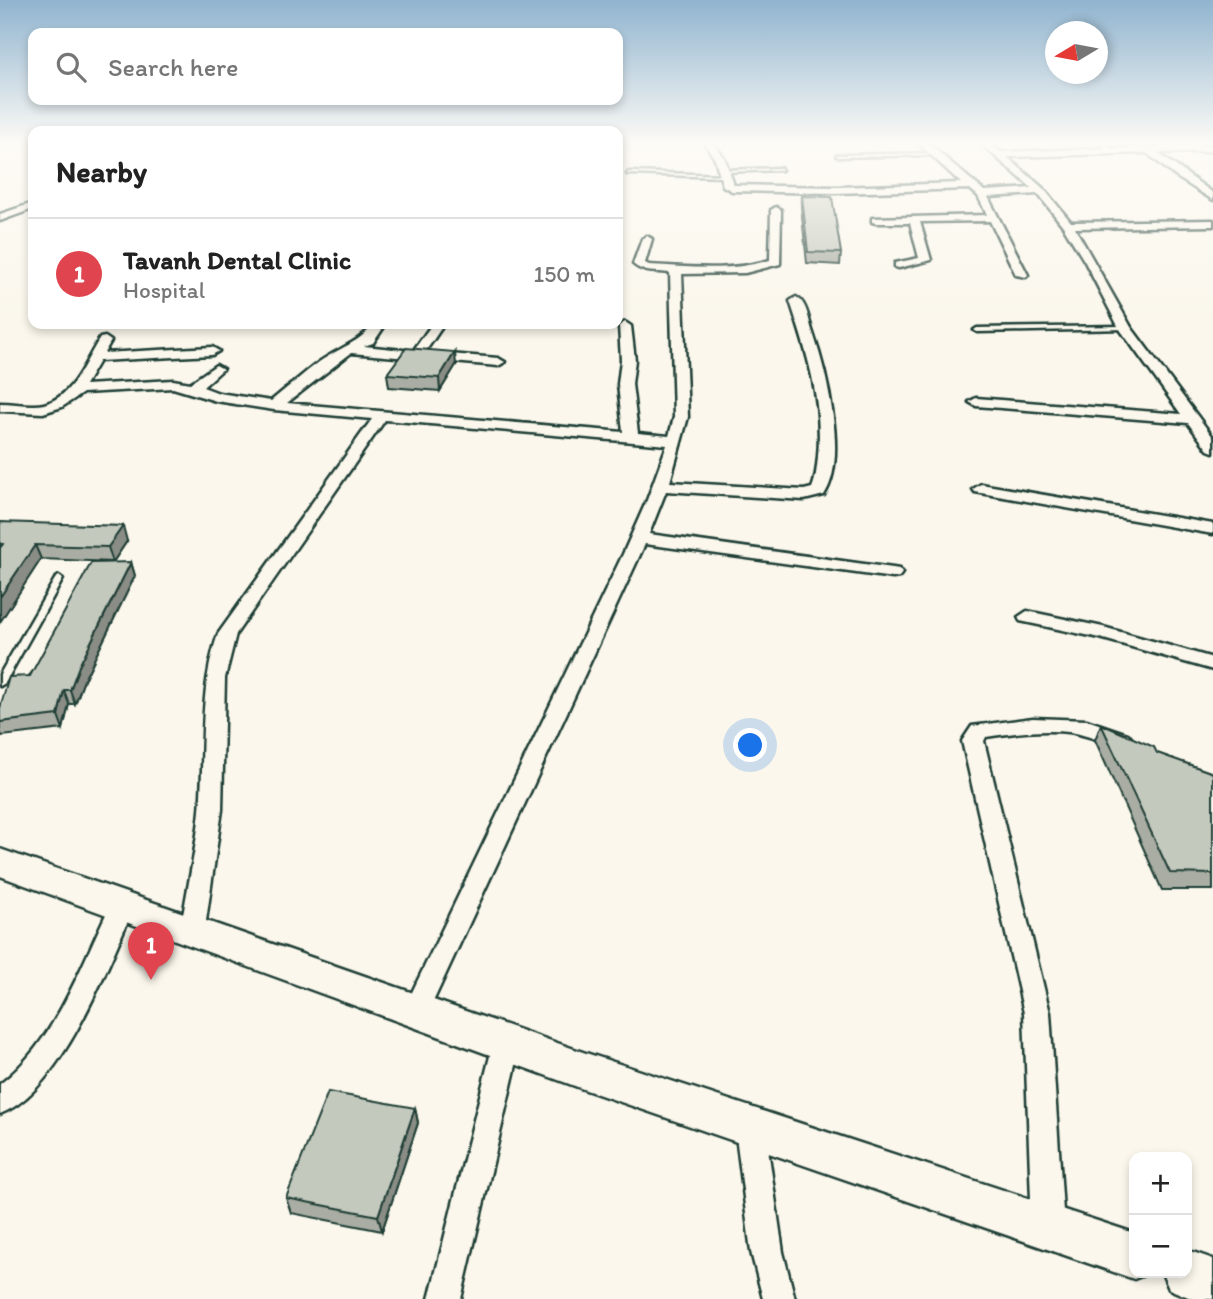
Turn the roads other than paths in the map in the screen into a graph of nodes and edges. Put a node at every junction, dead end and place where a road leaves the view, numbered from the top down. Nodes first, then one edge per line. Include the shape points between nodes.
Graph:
1 (987, 205) edge
2 (1052, 205) edge
3 (28, 208) edge
4 (776, 210) dead end
5 (0, 218) edge
6 (993, 218) junction
7 (914, 219) junction
8 (876, 220) dead end
9 (1213, 223) edge
10 (1068, 225) junction
11 (647, 239) dead end
12 (899, 265) dead end
13 (673, 270) junction
14 (1022, 275) dead end
15 (796, 301) dead end
16 (625, 326) dead end
17 (1125, 328) junction
18 (376, 329) edge
19 (434, 329) edge
20 (977, 330) dead end
21 (105, 341) dead end
22 (348, 349) junction
23 (212, 351) dead end
24 (417, 354) junction
25 (96, 357) junction
26 (498, 362) dead end
27 (216, 369) dead end
28 (193, 388) junction
29 (74, 391) junction
30 (976, 402) dead end
31 (0, 407) edge
32 (274, 407) junction
33 (382, 416) junction
34 (1192, 419) junction
35 (631, 437) junction
36 (676, 441) junction
37 (1213, 447) edge
38 (659, 486) junction
39 (981, 489) dead end
40 (1213, 529) edge
41 (638, 538) junction
42 (893, 573) dead end
43 (59, 579) dead end
44 (1027, 617) dead end
45 (1213, 664) edge
46 (0, 683) edge
47 (1143, 750) edge
48 (0, 862) edge
49 (124, 904) junction
50 (193, 928) junction
51 (416, 1012) junction
52 (507, 1044) junction
53 (0, 1101) edge
54 (750, 1128) junction
55 (1048, 1227) junction
56 (1129, 1254) edge
57 (1192, 1275) edge
58 (1213, 1282) edge
59 (444, 1299) edge
60 (779, 1299) edge

1 - 6 street
2 - 10 street
3 - 5 street
4 - 13 street via 776,262 726,271
6 - 7 street
6 - 14 street
7 - 8 street
7 - 12 street via 925,260
9 - 10 street
10 - 17 street
11 - 13 street via 641,267
13 - 36 street via 681,417
15 - 38 street via 825,404 826,443 818,492 804,495
16 - 35 street
17 - 20 lane
17 - 34 street
18 - 22 street via 368,340
19 - 24 street
21 - 25 street
22 - 24 street
22 - 32 street
23 - 25 street
24 - 26 street
25 - 29 street
27 - 28 street
28 - 29 street via 173,384
28 - 32 street via 216,397
29 - 31 street via 43,409
30 - 34 street
32 - 33 street
33 - 35 street
33 - 50 street via 227,634 216,661 211,810
34 - 37 street
35 - 36 street
36 - 38 street
38 - 41 street
39 - 40 street
41 - 42 street
41 - 51 street
43 - 46 lane
44 - 45 street
47 - 55 street via 1077,724 979,731 974,741 1037,1013
48 - 49 main road
49 - 50 main road
49 - 53 street via 60,1039 22,1084
50 - 51 main road
51 - 52 main road
52 - 54 main road
52 - 59 street
54 - 55 main road
54 - 60 street via 767,1252
55 - 56 main road
57 - 58 main road

